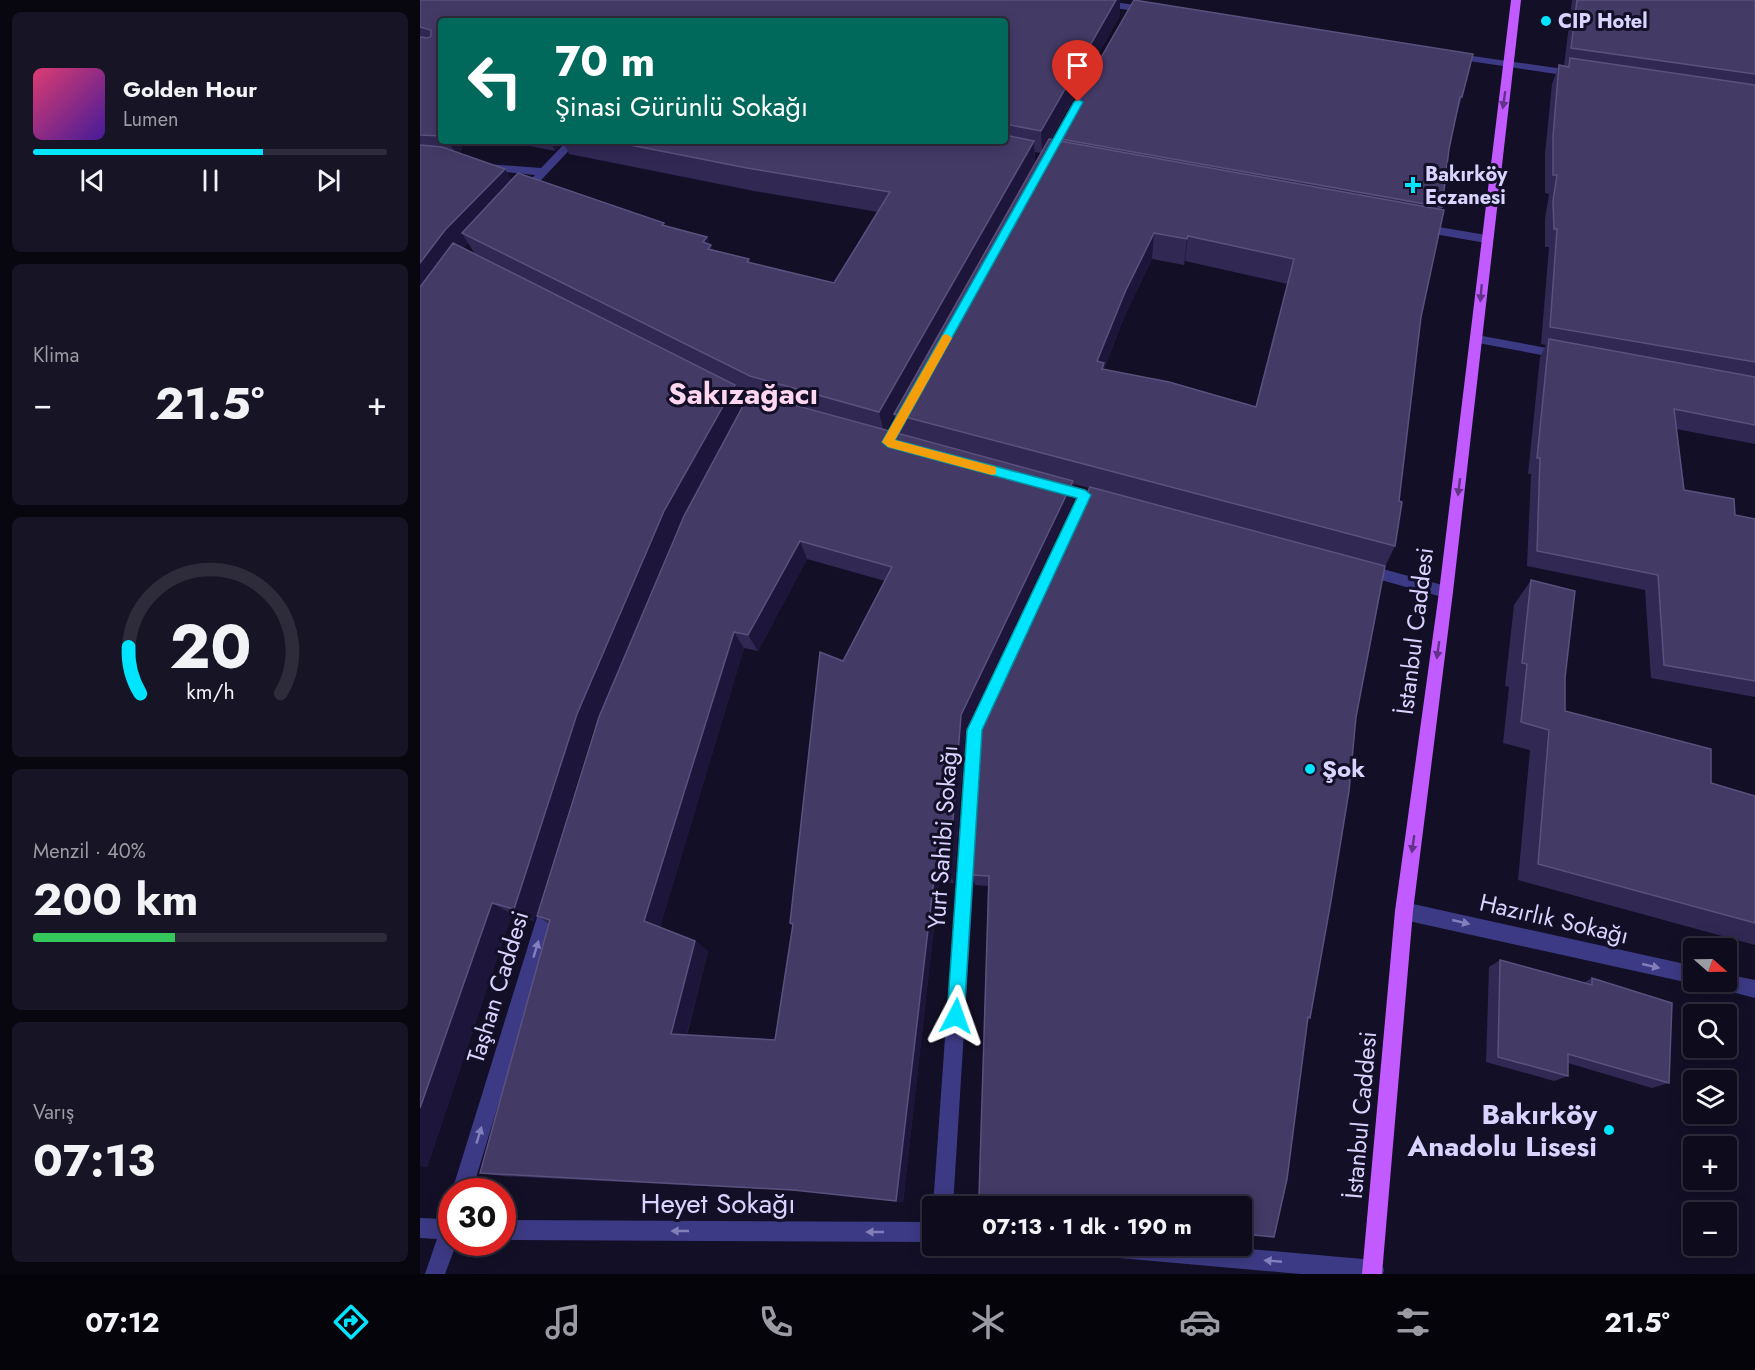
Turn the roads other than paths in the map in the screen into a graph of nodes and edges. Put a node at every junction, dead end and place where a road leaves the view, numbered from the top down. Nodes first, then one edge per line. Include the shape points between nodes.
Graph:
1 (1079, 0) edge
2 (1516, 0) edge
3 (1131, 8) edge
4 (1166, 13) edge
5 (1445, 54) edge
6 (1509, 64) junction
7 (1591, 76) edge
8 (570, 144) edge
9 (476, 166) edge
10 (543, 172) junction
11 (512, 206) edge
12 (1405, 225) edge
13 (1486, 239) junction
14 (1477, 339) junction
15 (1581, 358) edge
16 (713, 383) edge
17 (777, 410) edge
18 (1038, 483) edge
19 (1085, 495) junction
20 (1119, 505) edge
21 (1351, 567) edge
22 (1446, 592) junction
23 (555, 888) edge
24 (1404, 910) junction
25 (1683, 973) edge
26 (1737, 985) edge
27 (1755, 989) edge
28 (466, 1178) edge
29 (944, 1196) edge
30 (420, 1228) edge
31 (438, 1228) edge
32 (516, 1230) edge
33 (922, 1233) edge
34 (441, 1256) edge
35 (1198, 1256) edge
36 (1373, 1273) edge
37 (435, 1274) edge

1 - 3 street
2 - 6 main road, İstanbul Caddesi
3 - 4 street
5 - 6 street
6 - 7 street
6 -> 13 main road, İstanbul Caddesi
8 - 10 street
9 - 10 street
10 - 11 street
12 - 13 street
13 -> 14 main road, İstanbul Caddesi
14 - 15 street
14 -> 22 main road, İstanbul Caddesi
16 - 17 street via 752,409
18 - 19 street
19 - 20 street
19 - 29 street, Yurt Sahibi Sokağı via 975,730
21 - 22 street
22 -> 24 main road, İstanbul Caddesi
28 -> 23 street, Taşhan Caddesi
24 -> 25 street, Hazırlık Sokağı
24 - 36 main road, İstanbul Caddesi
26 - 27 street
30 - 31 street
33 -> 32 street, Heyet Sokağı
34 - 37 street
36 -> 35 street

